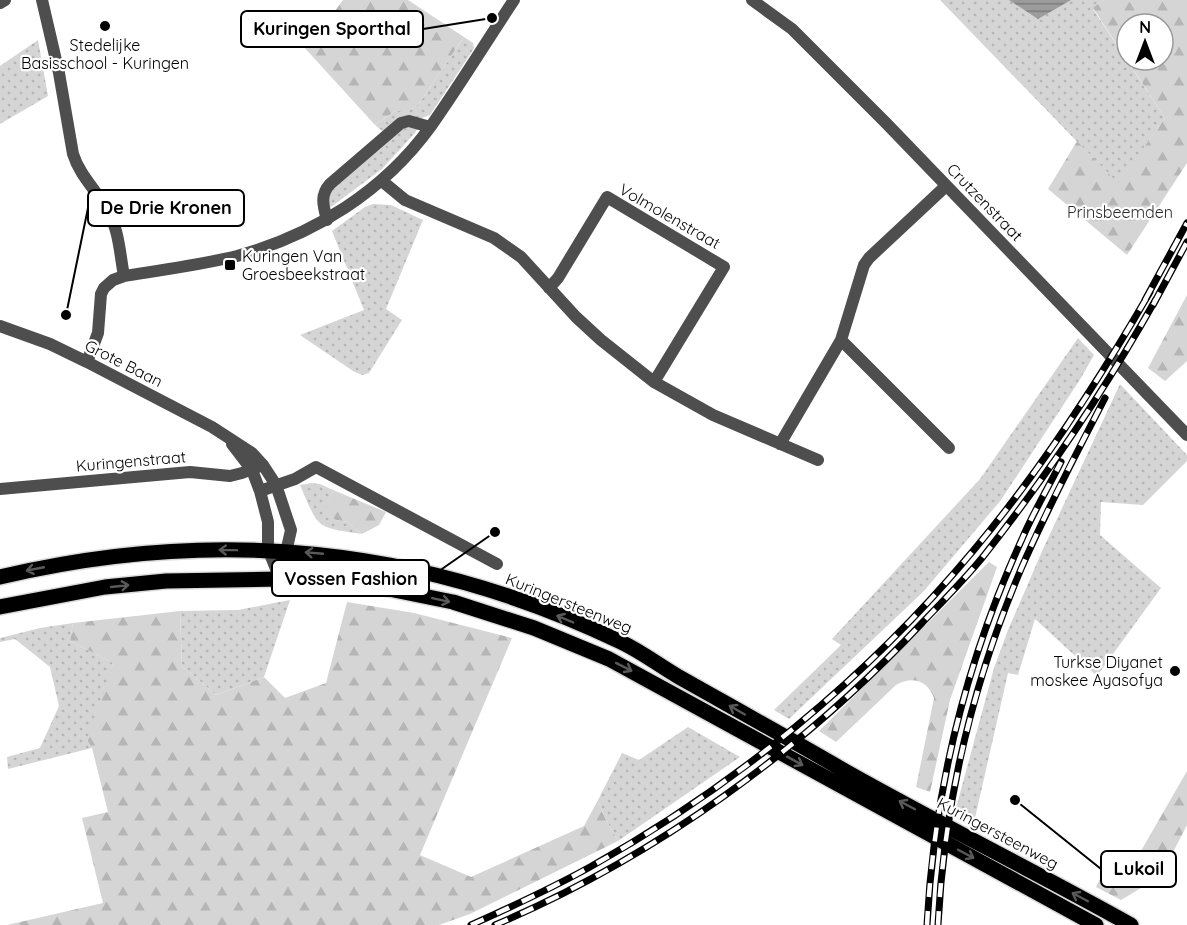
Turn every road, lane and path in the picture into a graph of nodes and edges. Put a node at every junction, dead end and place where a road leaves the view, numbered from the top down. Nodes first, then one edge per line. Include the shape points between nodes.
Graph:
1 (5, 0) edge
2 (42, 0) edge
3 (514, 0) edge
4 (752, 0) edge
5 (0, 3) edge
6 (430, 127) junction
7 (381, 181) junction
8 (946, 186) junction
9 (327, 220) junction
10 (124, 276) junction
11 (549, 288) junction
12 (0, 326) edge
13 (841, 340) junction
14 (87, 362) junction
15 (654, 382) junction
16 (1187, 435) edge
17 (780, 444) junction
18 (949, 448) dead end
19 (818, 460) dead end
20 (258, 467) junction
21 (276, 486) junction
22 (0, 489) edge
23 (260, 491) junction
24 (268, 549) junction
25 (287, 550) junction
26 (497, 564) dead end
27 (0, 577) edge
28 (280, 579) junction
29 (0, 607) edge
30 (1096, 925) edge
31 (1131, 925) edge

1 - 5 street
2 - 10 street via 73,154 77,166 109,211
3 - 6 street
4 - 8 street, Crutzenstraat via 792,29
6 - 7 street
6 - 9 street via 401,123 330,184 324,190 322,202
7 - 9 street
7 - 11 street via 405,200 494,238 521,257
8 - 13 street via 864,265
8 - 16 street, Crutzenstraat
9 - 10 street via 237,256
10 - 14 street via 113,280 101,294 98,333
11 - 15 street via 601,340
11 - 15 street, Volmolenstraat via 607,197 724,267
12 - 14 street, Grote Baan
13 - 17 street
13 - 18 street
14 - 20 street, Grote Baan via 228,438 252,453
15 - 17 street via 713,415
17 - 19 street
20 - 21 street, Grote Baan
20 - 22 street, Kuringenstraat via 230,476 190,472
20 - 23 street, Grote Baan
21 - 23 street
21 - 25 street, Grote Baan via 291,530
21 - 26 street via 316,467
23 - 24 street, Grote Baan via 268,522
24 - 25 main road, Kuringersteenweg
24 -> 27 main road, Kuringersteenweg via 156,552
24 - 28 street, Grote Baan
25 - 28 street, Grote Baan
31 -> 25 main road, Kuringersteenweg via 855,776 623,643 514,597 447,577 377,562
29 -> 28 main road, Kuringersteenweg via 115,586
28 -> 30 main road, Kuringersteenweg via 374,586 453,602 609,658

